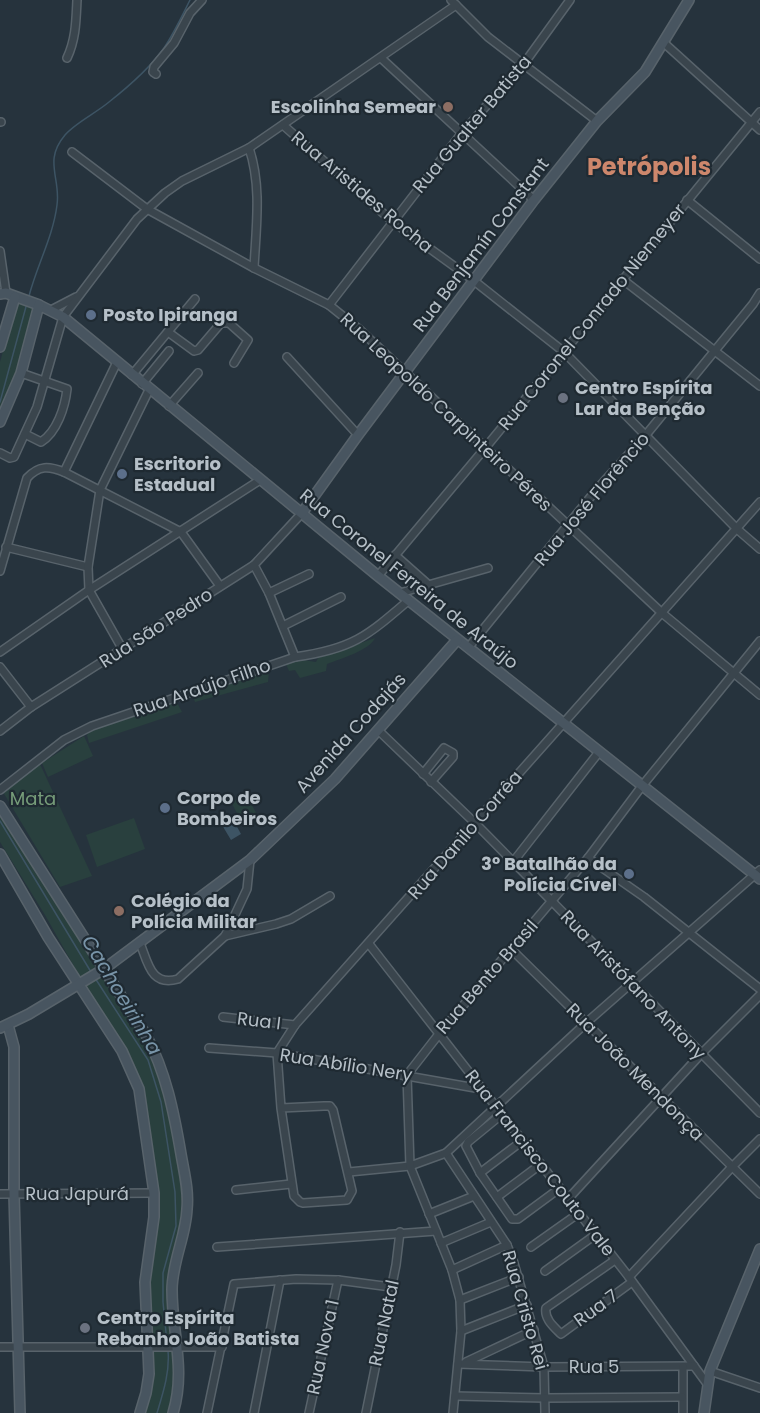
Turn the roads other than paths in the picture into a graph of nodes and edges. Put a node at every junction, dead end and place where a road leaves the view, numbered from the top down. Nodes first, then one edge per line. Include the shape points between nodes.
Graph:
1 (77, 0) edge
2 (202, 0) edge
3 (570, 0) edge
4 (689, 0) edge
5 (454, 3) edge
6 (663, 42) junction
7 (67, 58) dead end
8 (381, 58) junction
9 (523, 65) junction
10 (156, 74) dead end
11 (760, 112) edge
12 (597, 121) junction
13 (752, 122) junction
14 (283, 125) junction
15 (760, 130) edge
16 (461, 134) junction
17 (249, 148) junction
18 (72, 152) dead end
19 (534, 200) junction
20 (687, 200) junction
21 (147, 209) junction
22 (392, 221) junction
23 (0, 251) edge
24 (760, 259) edge
25 (254, 268) junction
26 (622, 279) junction
27 (473, 280) junction
28 (760, 292) edge
29 (10, 295) edge
30 (78, 296) junction
31 (195, 299) dead end
32 (36, 304) junction
33 (753, 304) junction
34 (329, 305) junction
35 (760, 309) edge
36 (51, 310) junction
37 (63, 317) junction
38 (168, 332) junction
39 (0, 347) edge
40 (169, 351) dead end
41 (564, 352) junction
42 (714, 352) junction
43 (287, 357) dead end
44 (117, 362) junction
45 (234, 363) dead end
46 (406, 371) junction
47 (21, 373) junction
48 (198, 373) dead end
49 (132, 375) junction
50 (45, 381) junction
51 (760, 386) edge
52 (146, 387) junction
53 (169, 406) junction
54 (0, 422) edge
55 (25, 434) junction
56 (358, 435) junction
57 (645, 436) junction
58 (486, 447) junction
59 (0, 453) edge
60 (64, 472) junction
61 (260, 480) junction
62 (100, 490) junction
63 (760, 502) edge
64 (302, 513) junction
65 (567, 526) junction
66 (737, 529) junction
67 (181, 532) junction
68 (6, 547) junction
69 (760, 549) edge
70 (395, 555) junction
71 (254, 565) junction
72 (88, 567) junction
73 (488, 568) dead end
74 (0, 571) edge
75 (309, 574) dead end
76 (378, 576) junction
77 (220, 586) junction
78 (430, 586) junction
79 (89, 590) junction
80 (269, 593) junction
81 (400, 593) junction
82 (341, 597) dead end
83 (409, 600) junction
84 (662, 613) junction
85 (283, 626) junction
86 (457, 640) junction
87 (760, 640) edge
88 (468, 648) junction
89 (123, 650) junction
90 (0, 652) edge
91 (295, 657) junction
92 (0, 667) edge
93 (735, 672) junction
94 (760, 695) edge
95 (31, 707) junction
96 (562, 723) junction
97 (378, 730) junction
98 (0, 731) edge
99 (599, 752) junction
100 (423, 774) junction
101 (432, 782) junction
102 (642, 786) junction
103 (0, 790) edge
104 (0, 806) edge
105 (476, 824) junction
106 (0, 854) edge
107 (588, 858) junction
108 (250, 860) junction
109 (513, 862) junction
110 (758, 875) edge
111 (330, 896) dead end
112 (552, 902) junction
113 (689, 933) junction
114 (225, 936) junction
115 (140, 943) junction
116 (369, 944) junction
117 (511, 949) junction
118 (101, 970) junction
119 (81, 982) junction
120 (632, 984) junction
121 (760, 988) edge
122 (760, 994) edge
123 (223, 1017) dead end
124 (586, 1023) junction
125 (295, 1025) junction
126 (4, 1026) edge
127 (439, 1034) junction
128 (209, 1048) dead end
129 (278, 1053) junction
130 (701, 1054) junction
131 (407, 1075) junction
132 (482, 1089) junction
133 (660, 1097) junction
134 (495, 1107) junction
135 (281, 1108) junction
136 (760, 1113) edge
137 (501, 1114) junction
138 (760, 1139) edge
139 (522, 1141) junction
140 (446, 1153) junction
141 (541, 1164) junction
142 (410, 1166) junction
143 (731, 1167) junction
144 (349, 1172) junction
145 (480, 1173) junction
146 (291, 1184) junction
147 (560, 1188) junction
148 (236, 1190) dead end
149 (154, 1193) junction
150 (0, 1194) edge
151 (14, 1194) junction
152 (760, 1194) edge
153 (474, 1196) junction
154 (497, 1197) junction
155 (568, 1199) junction
156 (579, 1213) junction
157 (429, 1214) junction
158 (491, 1222) junction
159 (436, 1231) junction
160 (400, 1232) junction
161 (595, 1234) junction
162 (441, 1244) junction
163 (507, 1245) junction
164 (217, 1247) dead end
165 (531, 1247) dead end
166 (760, 1249) edge
167 (615, 1260) junction
168 (452, 1270) junction
169 (545, 1271) dead end
170 (519, 1277) junction
171 (280, 1280) junction
172 (338, 1280) junction
173 (630, 1280) junction
174 (392, 1287) junction
175 (460, 1300) junction
176 (527, 1305) junction
177 (534, 1330) junction
178 (460, 1331) junction
179 (175, 1346) junction
180 (0, 1347) edge
181 (18, 1347) junction
182 (150, 1347) junction
183 (222, 1347) junction
184 (460, 1364) junction
185 (683, 1366) junction
186 (694, 1366) junction
187 (544, 1367) junction
188 (710, 1371) junction
189 (708, 1385) junction
190 (760, 1388) edge
191 (455, 1396) junction
192 (682, 1397) junction
193 (545, 1398) junction
194 (20, 1413) edge
195 (140, 1413) edge
196 (173, 1413) edge
197 (207, 1413) edge
198 (254, 1413) edge
199 (309, 1413) edge
200 (366, 1413) edge
201 (453, 1413) edge
202 (545, 1413) edge
203 (684, 1413) edge
204 (704, 1413) edge

1 - 7 street via 75,32
2 - 10 street via 154,68
3 - 9 street, Rua Gualter Batista
4 - 6 street, Rua Benjamín Constant
5 - 8 street
5 - 9 street
6 - 12 street, Rua Benjamín Constant via 635,84
6 - 13 street
8 - 14 street
8 - 16 street
9 - 12 street
9 - 16 street, Rua Gualter Batista
11 - 13 street, Rua Coronel Conrado Niemeyer
12 - 19 street, Rua Benjamín Constant
13 - 15 street
13 - 20 street, Rua Coronel Conrado Niemeyer
14 - 17 street
14 - 22 street, Rua Aristides Rocha
16 - 19 street
16 - 22 street, Rua Gualter Batista
17 - 21 street via 183,181
17 - 25 street via 256,189
18 - 21 street, Rua Leopoldo Carpinteiro Péres
19 - 27 street, Rua Benjamín Constant
20 - 24 street
20 - 26 street, Rua Coronel Conrado Niemeyer
21 - 25 street, Rua Leopoldo Carpinteiro Péres
21 - 30 street
22 - 27 street, Rua Aristides Rocha
22 - 34 street, Rua Gualter Batista
23 - 29 street
25 - 34 street, Rua Leopoldo Carpinteiro Péres
26 - 41 street, Rua Coronel Conrado Niemeyer
26 - 42 street
27 - 41 street, Rua Aristides Rocha
27 - 46 street, Rua Benjamín Constant
28 - 33 street, Rua José Florêncio
29 - 32 street, Rua Coronel Ferreira de Araújo
29 - 39 street
30 - 36 street
30 - 37 street
31 - 38 street
32 - 36 street, Rua Coronel Ferreira de Araújo
32 - 47 street
33 - 35 street
33 - 42 street, Rua José Florêncio
34 - 46 street, Rua Leopoldo Carpinteiro Péres
36 - 37 street, Rua Coronel Ferreira de Araújo
37 - 44 street, Rua Coronel Ferreira de Araújo
37 - 50 street
38 - 45 street via 194,351 221,323 229,323 248,340
38 - 49 street
40 - 52 street
41 - 57 street, Rua Aristides Rocha
41 - 58 street, Rua Coronel Conrado Niemeyer
42 - 51 street
42 - 57 street, Rua José Florêncio
43 - 56 street
44 - 49 street, Rua Coronel Ferreira de Araújo
44 - 60 street
46 - 56 street, Rua Benjamín Constant
46 - 58 street, Rua Leopoldo Carpinteiro Péres
47 - 50 street
47 - 54 street
48 - 53 street
49 - 52 street, Rua Coronel Ferreira de Araújo
50 - 55 street
50 - 55 street via 67,389 61,414 44,441
52 - 53 street, Rua Coronel Ferreira de Araújo
52 - 62 street
53 - 61 street, Rua Coronel Ferreira de Araújo
55 - 59 street via 14,457
56 - 64 street, Rua Benjamín Constant
57 - 65 street, Rua José Florêncio
57 - 66 street, Rua Aristides Rocha
58 - 65 street, Rua Leopoldo Carpinteiro Péres
58 - 70 street, Rua Coronel Conrado Niemeyer
60 - 62 street
60 - 68 street via 42,467 27,478
61 - 64 street, Rua Coronel Ferreira de Araújo
61 - 67 street
62 - 67 street
62 - 72 street
63 - 66 street, Rua Danilo Corrêa
64 - 71 street, Rua São Pedro
64 - 76 street, Rua Coronel Ferreira de Araújo
65 - 84 street, Rua Leopoldo Carpinteiro Péres
65 - 88 street, Rua José Florêncio
66 - 69 street, Rua Aristides Rocha
66 - 84 street, Rua Danilo Corrêa
67 - 77 street
67 - 79 street
68 - 72 street
68 - 74 street
70 - 76 street, Rua Coronel Conrado Niemeyer
70 - 78 street
71 - 77 street, Rua São Pedro
71 - 80 street
72 - 79 street
73 - 78 street
75 - 80 street
76 - 81 street, Rua Coronel Ferreira de Araújo
77 - 89 street, Rua São Pedro
78 - 81 street
79 - 89 street
79 - 90 street
80 - 85 street
81 - 83 street, Rua Coronel Ferreira de Araújo
82 - 85 street
83 - 86 street, Rua Coronel Ferreira de Araújo
83 - 91 street, Rua Araújo Filho via 372,632 349,645
84 - 93 street, Rua Leopoldo Carpinteiro Péres
84 - 96 street, Rua Danilo Corrêa
85 - 91 street
86 - 88 street, Rua Coronel Ferreira de Araújo
86 - 97 street, Avenida Codajás
87 - 93 street, Rua Bento Brasil
88 - 96 street, Rua Coronel Ferreira de Araújo
89 - 95 street, Rua São Pedro
91 - 103 street, Rua Araújo Filho via 92,726 64,740
92 - 95 street
93 - 94 street, Rua Leopoldo Carpinteiro Péres
93 - 102 street, Rua Bento Brasil
95 - 98 street, Rua São Pedro
96 - 99 street, Rua Coronel Ferreira de Araújo
96 - 105 street, Rua Danilo Corrêa
97 - 100 street, Rua Aristófano Antony
97 - 108 street, Avenida Codajás via 335,779
99 - 102 street, Rua Coronel Ferreira de Araújo
99 - 109 street
100 - 101 street, Rua Aristófano Antony
100 - 101 street via 444,748 453,753
101 - 105 street, Rua Aristófano Antony
102 - 107 street, Rua Bento Brasil
102 - 110 street, Rua Coronel Ferreira de Araújo
104 - 118 street
105 - 109 street, Rua Aristófano Antony
105 - 116 street, Rua Danilo Corrêa
106 - 119 street
107 - 112 street, Rua Bento Brasil
107 - 113 street
108 - 114 street via 246,890
108 - 115 street, Avenida Codajás
109 - 112 street, Rua Aristófano Antony
110 - 113 street
111 - 114 street via 291,919
112 - 117 street, Rua Bento Brasil
112 - 120 street, Rua Aristófano Antony
113 - 120 street
113 - 121 street
114 - 115 street via 178,980 168,982 153,972
115 - 118 street, Avenida Codajás
116 - 125 street, Rua Danilo Corrêa
116 - 127 street, Rua Francisco Couto Vale
117 - 124 street, Rua João Mendonça
117 - 127 street, Rua Bento Brasil
118 - 119 street, Avenida Codajás
118 - 179 street via 147,1035 170,1096 188,1192 172,1283
119 - 126 street, Avenida Codajás
119 - 149 street via 122,1051 138,1089
120 - 124 street
120 - 130 street, Rua Aristófano Antony
122 - 130 street
123 - 125 street, Rua I
124 - 133 street, Rua João Mendonça
124 - 134 street
125 - 129 street, Rua Danilo Corrêa
126 - 151 street via 14,1047
127 - 131 street, Rua Bento Brasil
127 - 132 street, Rua Francisco Couto Vale
128 - 129 street, Rua Abílio Nery
129 - 131 street, Rua Abílio Nery
129 - 135 street
130 - 133 street
130 - 136 street, Rua Aristófano Antony
131 - 132 street, Rua Abílio Nery
131 - 142 street
132 - 134 street, Rua Francisco Couto Vale
133 - 143 street, Rua João Mendonça
133 - 155 street
134 - 137 street, Rua Francisco Couto Vale
134 - 140 street
135 - 144 street via 330,1106
135 - 146 street
137 - 139 street, Rua Francisco Couto Vale
137 - 145 street via 466,1146
138 - 143 street, Rua 7
139 - 141 street, Rua Francisco Couto Vale
139 - 145 street
140 - 142 street
140 - 153 street, Rua Cristo Rei
141 - 147 street, Rua Francisco Couto Vale
141 - 154 street
142 - 144 street
142 - 157 street
143 - 152 street, Rua João Mendonça
143 - 173 street, Rua 7
144 - 146 street via 352,1191 347,1200 303,1203 294,1196
145 - 154 street
146 - 148 street
147 - 154 street via 515,1220
147 - 155 street, Rua Francisco Couto Vale
149 - 151 street, Rua Japurá
149 - 182 street via 145,1282
150 - 151 street, Rua Japurá
151 - 181 street
153 - 157 street
153 - 158 street, Rua Cristo Rei
155 - 156 street, Rua Francisco Couto Vale
156 - 161 street, Rua Francisco Couto Vale
156 - 165 street
157 - 159 street
158 - 162 street
158 - 163 street, Rua Cristo Rei
159 - 160 street
159 - 162 street
160 - 164 street
160 - 174 street, Rua Natal
161 - 167 street, Rua Francisco Couto Vale
161 - 169 street
162 - 168 street
163 - 168 street
163 - 170 street, Rua Cristo Rei
166 - 188 street
167 - 173 street, Rua Francisco Couto Vale
167 - 173 street, Rua 7 via 546,1308 547,1317 561,1334
168 - 175 street
170 - 175 street
170 - 176 street, Rua Cristo Rei
171 - 172 street
171 - 183 street via 234,1284
171 - 198 street
172 - 174 street
172 - 199 street, Rua Nova 1
173 - 186 street, Rua Francisco Couto Vale
174 - 200 street, Rua Natal
175 - 178 street
176 - 177 street, Rua Cristo Rei
176 - 178 street
177 - 184 street
177 - 187 street, Rua Cristo Rei
178 - 184 street
179 - 182 street
179 - 183 street
179 - 196 street via 180,1384
180 - 181 street
181 - 182 street
181 - 194 street
182 - 195 street via 149,1374
183 - 197 street
184 - 187 street, Rua 5
184 - 191 street
185 - 186 street, Rua 5
185 - 187 street, Rua 5
185 - 192 street
186 - 189 street, Rua Francisco Couto Vale
187 - 193 street, Rua Cristo Rei
188 - 189 street
188 - 190 street
189 - 204 street
191 - 193 street
191 - 201 street
192 - 193 street
192 - 203 street
193 - 202 street, Rua Cristo Rei

